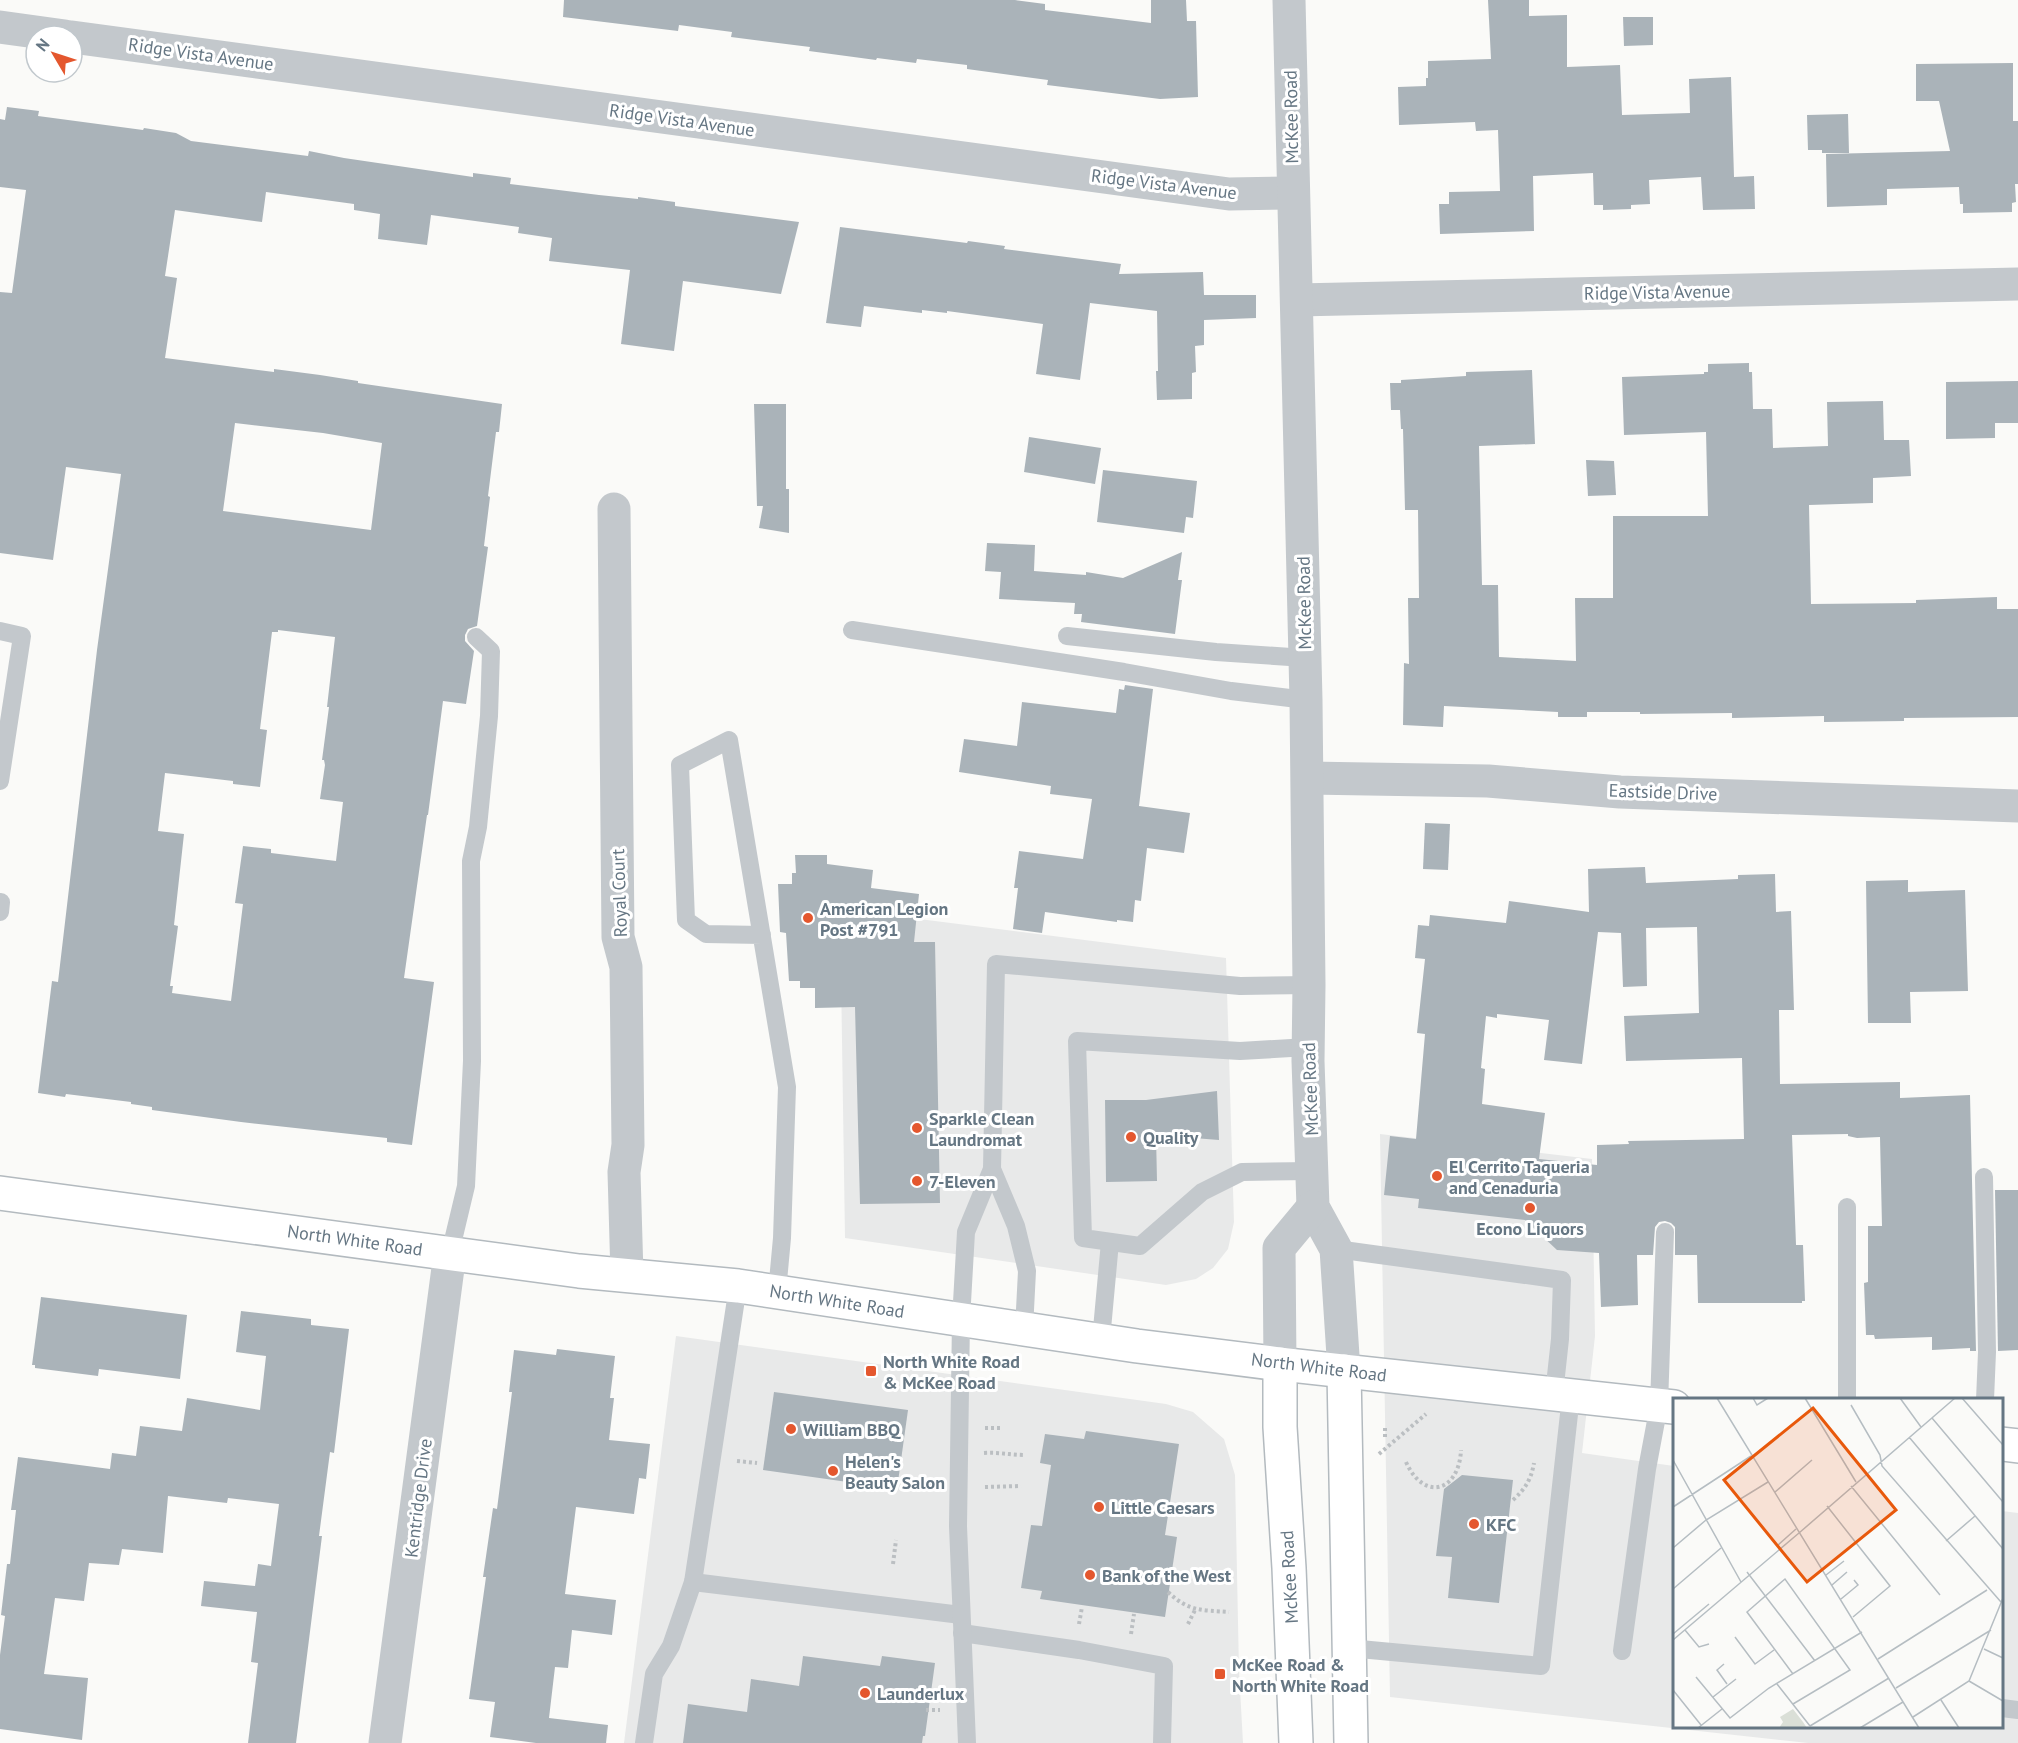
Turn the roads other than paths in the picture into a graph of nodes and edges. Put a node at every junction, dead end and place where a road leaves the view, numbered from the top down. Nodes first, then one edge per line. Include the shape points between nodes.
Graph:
1 (1289, 0) edge
2 (0, 27) edge
3 (24, 30) edge
4 (84, 39) edge
5 (1293, 193) junction
6 (2018, 284) edge
7 (1297, 300) junction
8 (614, 509) dead end
9 (852, 630) dead end
10 (0, 631) edge
11 (1067, 636) dead end
12 (476, 637) dead end
13 (1305, 658) junction
14 (1306, 700) junction
15 (1308, 778) junction
16 (0, 781) edge
17 (2018, 806) edge
18 (0, 902) edge
19 (0, 912) edge
20 (762, 935) junction
21 (1309, 985) junction
22 (1308, 1047) junction
23 (992, 1169) junction
24 (1312, 1171) junction
25 (1984, 1177) dead end
26 (0, 1193) edge
27 (1312, 1207) junction
28 (1847, 1207) dead end
29 (1665, 1232) dead end
30 (1110, 1242) junction
31 (1336, 1250) junction
32 (450, 1252) junction
33 (627, 1275) junction
34 (738, 1286) junction
35 (777, 1292) junction
36 (961, 1320) junction
37 (1024, 1329) junction
38 (1101, 1340) junction
39 (1280, 1364) junction
40 (1344, 1371) junction
41 (1562, 1395) junction
42 (1847, 1398) edge
43 (1985, 1398) edge
44 (1667, 1406) edge
45 (2003, 1444) edge
46 (2018, 1446) edge
47 (693, 1582) junction
48 (962, 1624) junction
49 (1348, 1648) junction
50 (1622, 1652) dead end
51 (2003, 1708) edge
52 (2018, 1710) edge
53 (385, 1743) edge
54 (644, 1743) edge
55 (967, 1743) edge
56 (1162, 1743) edge
57 (1296, 1743) edge
58 (1351, 1743) edge

1 - 5 street, McKee Road
2 - 3 street
4 - 5 street, Ridge Vista Avenue via 1217,192
5 - 7 street, McKee Road
6 - 7 street, Ridge Vista Avenue
7 - 13 street, McKee Road
8 - 33 street, Royal Court via 618,937 626,967
9 - 14 lane
10 - 16 lane via 22,636
11 - 13 lane
12 - 32 lane via 491,651 489,716 471,861 472,1061 466,1186
13 - 14 street, McKee Road
14 - 15 street, McKee Road
15 - 17 street, Eastside Drive via 1488,781 1620,792
15 - 21 street, McKee Road
18 - 19 lane
20 - 20 lane via 758,912 729,740 680,765 687,920 706,934
20 - 35 lane via 787,1087
21 - 22 street, McKee Road
21 - 23 lane via 1240,986 996,964
22 - 24 street, McKee Road
22 - 30 lane via 1240,1051 1077,1041 1083,1238
23 - 36 lane via 966,1232
23 - 37 lane via 1016,1226 1027,1271
24 - 27 street, McKee Road
24 - 30 lane via 1242,1172 1202,1192 1140,1246
25 - 43 lane
26 - 32 main road, North White Road
27 - 31 street, McKee Road
27 - 39 street, McKee Road via 1279,1248
28 - 42 lane
29 - 44 lane
30 - 38 lane
31 - 40 street, McKee Road
31 - 41 lane via 1562,1280
32 - 33 main road, North White Road
32 - 53 street, Kentridge Drive
33 - 34 main road, North White Road
34 - 35 main road, North White Road
34 - 47 lane
35 - 36 main road, North White Road
36 - 37 main road, North White Road
36 - 48 lane via 957,1526
37 - 38 main road, North White Road
38 - 39 main road, North White Road
39 - 40 main road, North White Road
39 - 57 main road, McKee Road
40 - 41 main road, North White Road
40 - 49 main road, McKee Road
41 - 44 main road, North White Road
41 - 49 lane via 1541,1666
44 - 50 lane via 1647,1469
45 - 46 main road
47 - 48 lane
47 - 54 lane via 671,1646 654,1674
48 - 55 lane
48 - 56 lane via 1164,1666
49 - 58 main road, McKee Road
51 - 52 lane

